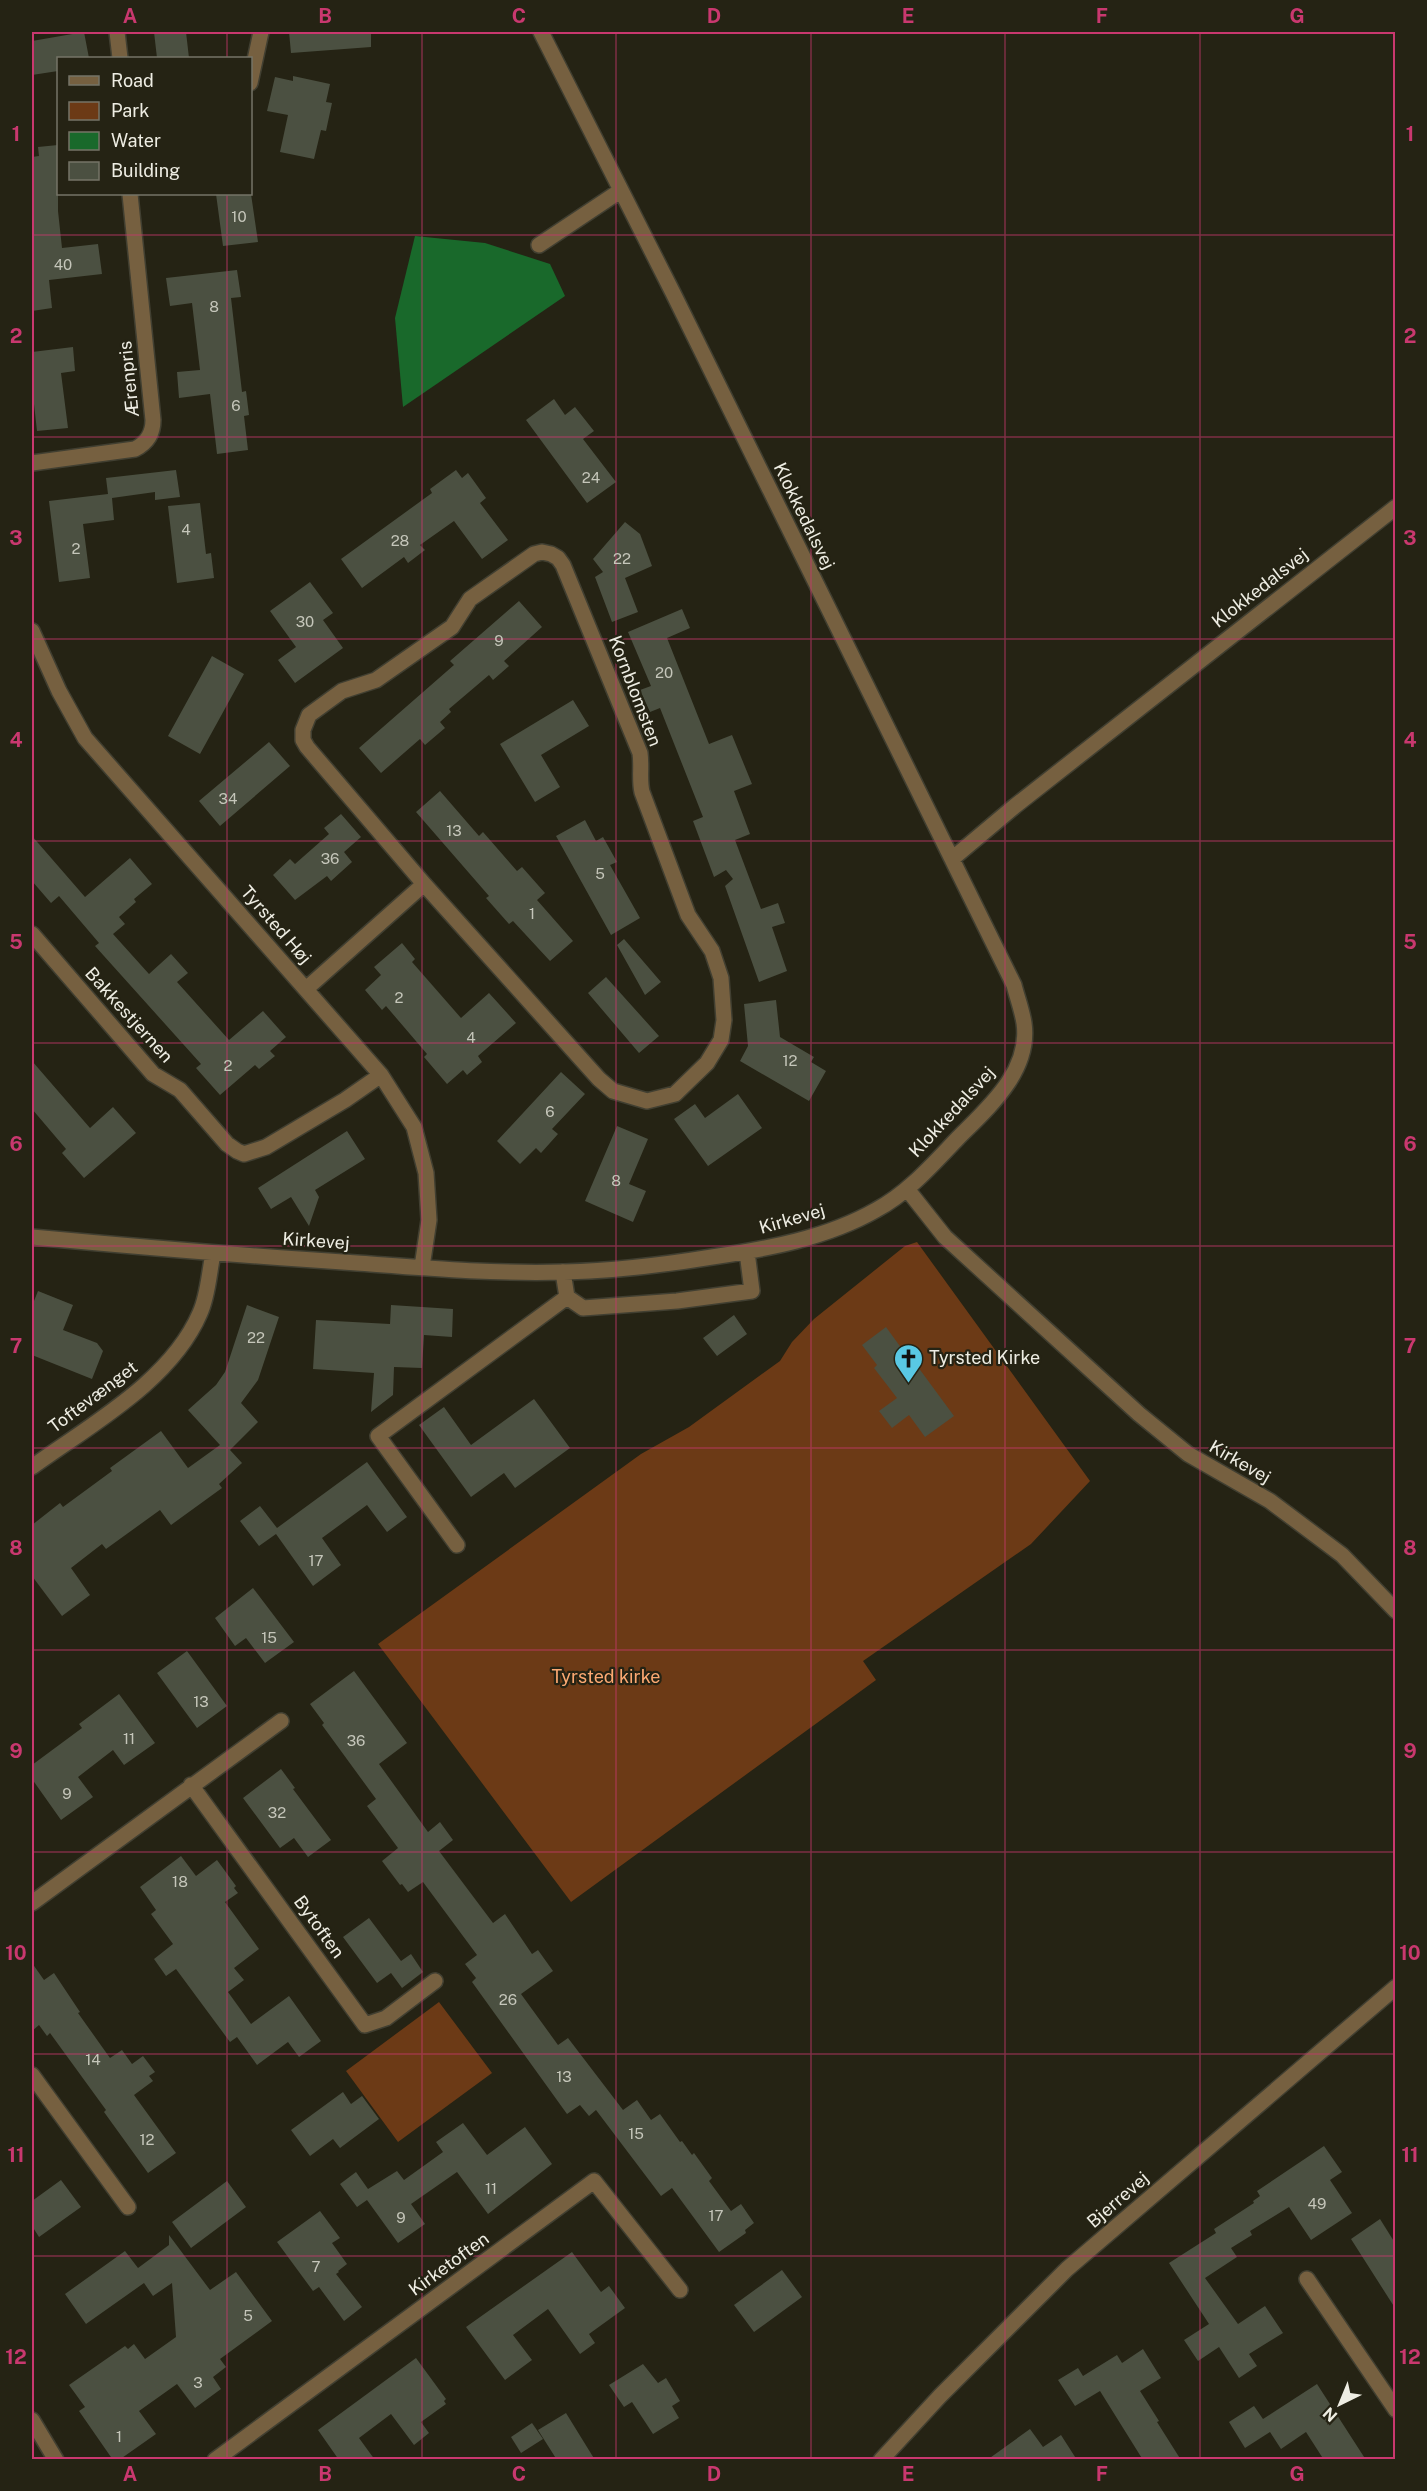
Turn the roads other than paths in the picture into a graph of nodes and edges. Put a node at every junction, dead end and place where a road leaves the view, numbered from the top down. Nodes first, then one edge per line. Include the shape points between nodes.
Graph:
1 (117, 32) edge
2 (261, 32) edge
3 (541, 32) edge
4 (120, 57) edge
5 (252, 74) edge
6 (620, 191) junction
7 (130, 195) edge
8 (539, 245) dead end
9 (32, 463) edge
10 (1395, 507) edge
11 (32, 631) edge
12 (952, 859) junction
13 (424, 884) junction
14 (32, 934) edge
15 (306, 989) junction
16 (381, 1075) junction
17 (907, 1189) junction
18 (32, 1237) edge
19 (747, 1252) junction
20 (213, 1254) junction
21 (422, 1267) junction
22 (563, 1272) junction
23 (567, 1297) junction
24 (32, 1467) edge
25 (457, 1545) dead end
26 (1395, 1611) edge
27 (281, 1721) dead end
28 (192, 1785) junction
29 (32, 1903) edge
30 (435, 1981) dead end
31 (1395, 1987) edge
32 (32, 2075) edge
33 (128, 2206) dead end
34 (1307, 2278) dead end
35 (680, 2290) dead end
36 (1395, 2410) edge
37 (32, 2420) edge
38 (56, 2460) edge
39 (215, 2460) edge
40 (881, 2460) edge

1 - 4 street
2 - 5 street
3 - 6 street, Klokkedalsvej
6 - 8 street
6 - 12 street, Klokkedalsvej
7 - 9 street, Ærenpris via 153,420 150,435 135,449
10 - 12 street, Klokkedalsvej
11 - 15 street, Tyrsted Høj via 85,738
12 - 17 street, Klokkedalsvej via 1014,984 1024,1026 1021,1055 1010,1080 988,1108
13 - 13 street, Kornblomsten via 307,747 303,740 305,723 309,715 342,691 376,680 452,627 470,599 529,557 542,552 551,554 563,565 640,753 642,792 688,915 712,951 721,978 724,1020 716,1050 675,1094 647,1101 614,1091
13 - 15 street
14 - 16 street, Bakkestjernen via 153,1074 180,1090 227,1144 244,1154 266,1147
15 - 16 street, Tyrsted Høj
16 - 21 street, Tyrsted Høj via 414,1127 426,1173 429,1220
17 - 19 street, Kirkevej via 855,1221 804,1239
17 - 26 street, Kirkevej via 945,1237 1139,1414 1188,1454 1270,1501 1342,1555
18 - 20 street, Kirkevej
19 - 22 street, Kirkevej via 651,1267
19 - 23 street via 752,1291 677,1302 583,1308
20 - 21 street, Kirkevej
20 - 24 street, Toftevænget via 201,1311 185,1343 141,1389
21 - 22 street, Kirkevej
22 - 23 street
23 - 25 street via 378,1436
27 - 28 street
28 - 29 street
28 - 30 street, Bytoften via 365,2025 386,2018
31 - 40 street, Bjerrevej via 1067,2269
32 - 33 street
34 - 36 street
35 - 39 street, Kirketoften via 594,2181
37 - 38 street

